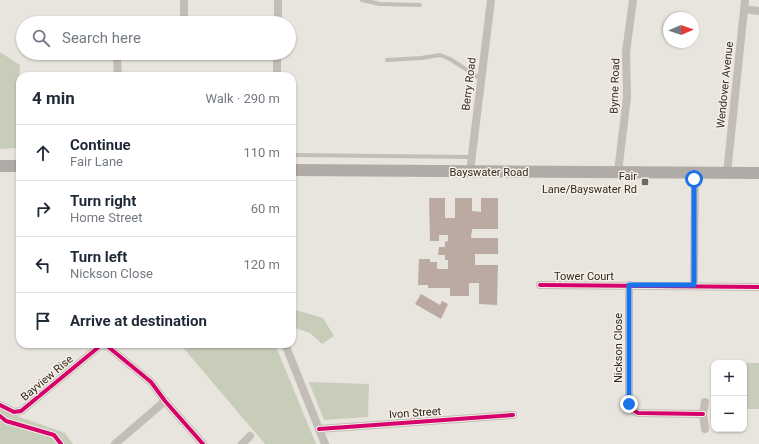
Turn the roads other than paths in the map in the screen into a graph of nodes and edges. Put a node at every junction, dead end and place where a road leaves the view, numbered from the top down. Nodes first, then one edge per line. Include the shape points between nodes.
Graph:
1 (184, 0) edge
2 (278, 0) edge
3 (362, 0) edge
4 (491, 0) edge
5 (633, 0) edge
6 (745, 0) edge
7 (420, 5) dead end
8 (744, 9) junction
9 (759, 11) edge
10 (184, 16) edge
11 (278, 16) edge
12 (119, 60) edge
13 (277, 60) edge
14 (386, 60) dead end
15 (118, 72) edge
16 (277, 72) edge
17 (481, 79) junction
18 (296, 155) edge
19 (472, 157) junction
20 (0, 166) edge
21 (16, 166) edge
22 (296, 170) edge
23 (470, 171) junction
24 (618, 172) junction
25 (695, 173) junction
26 (727, 173) junction
27 (759, 173) edge
28 (540, 285) dead end
29 (629, 285) junction
30 (694, 285) junction
31 (759, 287) edge
32 (96, 348) edge
33 (109, 348) edge
34 (287, 348) edge
35 (165, 401) junction
36 (705, 402) dead end
37 (0, 405) edge
38 (703, 414) junction
39 (513, 415) dead end
40 (319, 428) junction
41 (705, 429) dead end
42 (250, 436) dead end
43 (115, 444) edge
44 (203, 444) edge
45 (242, 444) edge
46 (325, 444) edge

1 - 10 street
2 - 11 street
3 - 7 lane via 380,4
4 - 17 street, Berry Road
5 - 24 street, Byrne Road via 626,52 627,97
6 - 8 street, Wendover Avenue
8 - 9 street
8 - 26 street, Wendover Avenue
12 - 15 street
13 - 16 street
14 - 17 lane via 440,55
17 - 19 street, Berry Road
18 - 19 lane
19 - 23 street, Berry Road
20 - 21 main road
22 - 23 main road, Bayswater Road
23 - 24 main road, Bayswater Road
24 - 25 main road, Bayswater Road
25 - 26 main road, Bayswater Road
25 - 30 street
26 - 27 main road, Bayswater Road
28 - 29 street, Tower Court
29 - 30 street, Tower Court
29 - 38 street, Nickson Close via 630,408 638,413
30 - 31 street, Tower Court
32 - 37 street, Bayview Rise via 21,411 14,412
33 - 35 street, Bayview Rise via 151,382
34 - 40 street
35 - 43 street
35 - 44 street, Bayview Rise
36 - 38 street
38 - 41 street
39 - 40 street, Ivon Street
40 - 46 street
42 - 45 street

